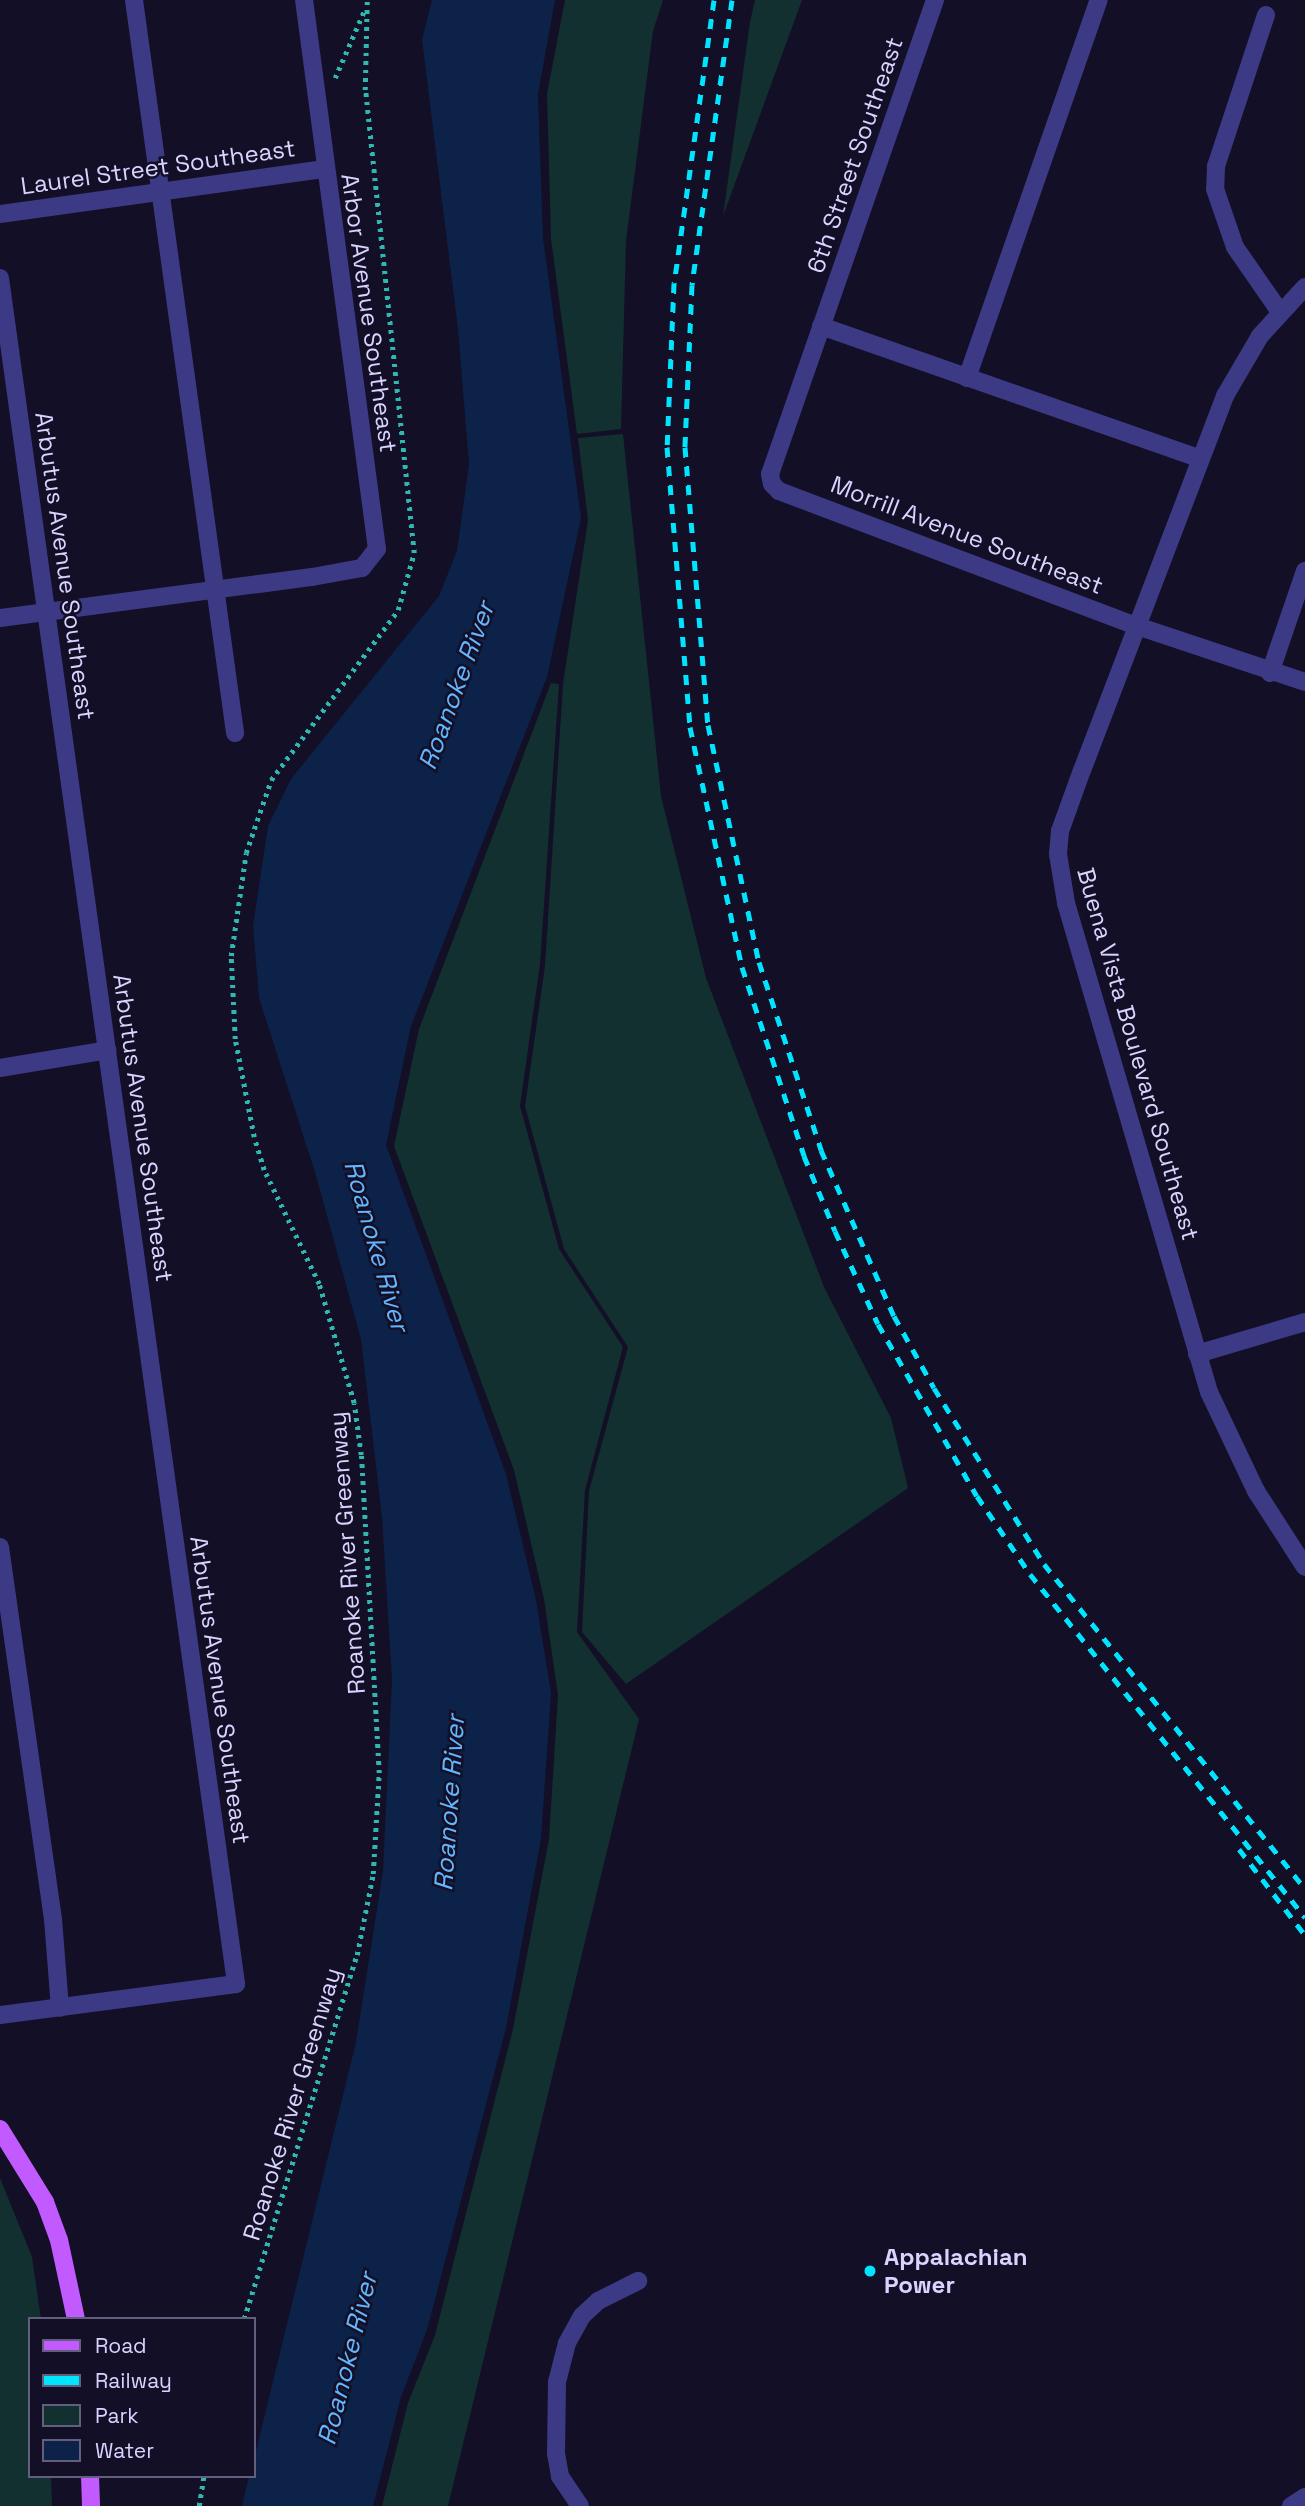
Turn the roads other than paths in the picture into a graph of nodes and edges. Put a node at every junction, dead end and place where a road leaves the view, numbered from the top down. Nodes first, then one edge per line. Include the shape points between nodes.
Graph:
1 (134, 0) edge
2 (304, 0) edge
3 (935, 0) edge
4 (1098, 0) edge
5 (1266, 15) dead end
6 (323, 169) junction
7 (161, 191) junction
8 (0, 214) edge
9 (0, 278) edge
10 (1305, 287) edge
11 (1280, 312) junction
12 (821, 326) junction
13 (967, 378) junction
14 (1200, 459) junction
15 (1305, 572) edge
16 (214, 590) junction
17 (45, 612) junction
18 (0, 618) edge
19 (1137, 626) junction
20 (1269, 673) junction
21 (1305, 682) edge
22 (234, 733) dead end
23 (107, 1050) junction
24 (0, 1068) edge
25 (1305, 1322) edge
26 (1197, 1354) junction
27 (0, 1547) edge
28 (1305, 1567) edge
29 (60, 2008) junction
30 (0, 2015) edge
31 (0, 2129) edge
32 (638, 2281) dead end
33 (76, 2317) edge
34 (90, 2478) edge
35 (1305, 2497) edge
36 (580, 2505) edge
37 (90, 2506) edge
38 (1291, 2506) edge

1 - 7 street
2 - 6 street, Arbor Avenue Southeast
3 - 12 street, 6th Street Southeast
4 - 13 street
5 - 11 street via 1216,166 1215,189 1235,247
6 - 7 street, Laurel Street Southeast
6 - 16 street, Arbor Avenue Southeast via 378,540 371,560 362,568
7 - 8 street, Laurel Street Southeast
7 - 16 street
9 - 17 street, Arbutus Avenue Southeast
10 - 11 street, Buena Vista Boulevard Southeast
11 - 14 street, Buena Vista Boulevard Southeast via 1238,370
12 - 13 street
12 - 19 street, Morrill Avenue Southeast via 770,474 779,491
13 - 14 street
14 - 19 street, Buena Vista Boulevard Southeast
15 - 20 street
16 - 17 street
16 - 22 street
17 - 18 street
17 - 23 street, Arbutus Avenue Southeast
19 - 20 street, Morrill Avenue Southeast
19 - 26 street, Buena Vista Boulevard Southeast via 1065,819 1058,854 1070,916
20 - 21 street, Morrill Avenue Southeast
23 - 24 street
23 - 29 street, Arbutus Avenue Southeast via 236,1984
25 - 26 street
26 - 28 street, Buena Vista Boulevard Southeast via 1230,1440
27 - 29 street via 53,1919
29 - 30 street
31 - 33 main road via 45,2202 59,2240
32 - 36 street via 598,2301 582,2316 567,2343 557,2382 556,2454 567,2492
34 - 37 main road
35 - 38 street

